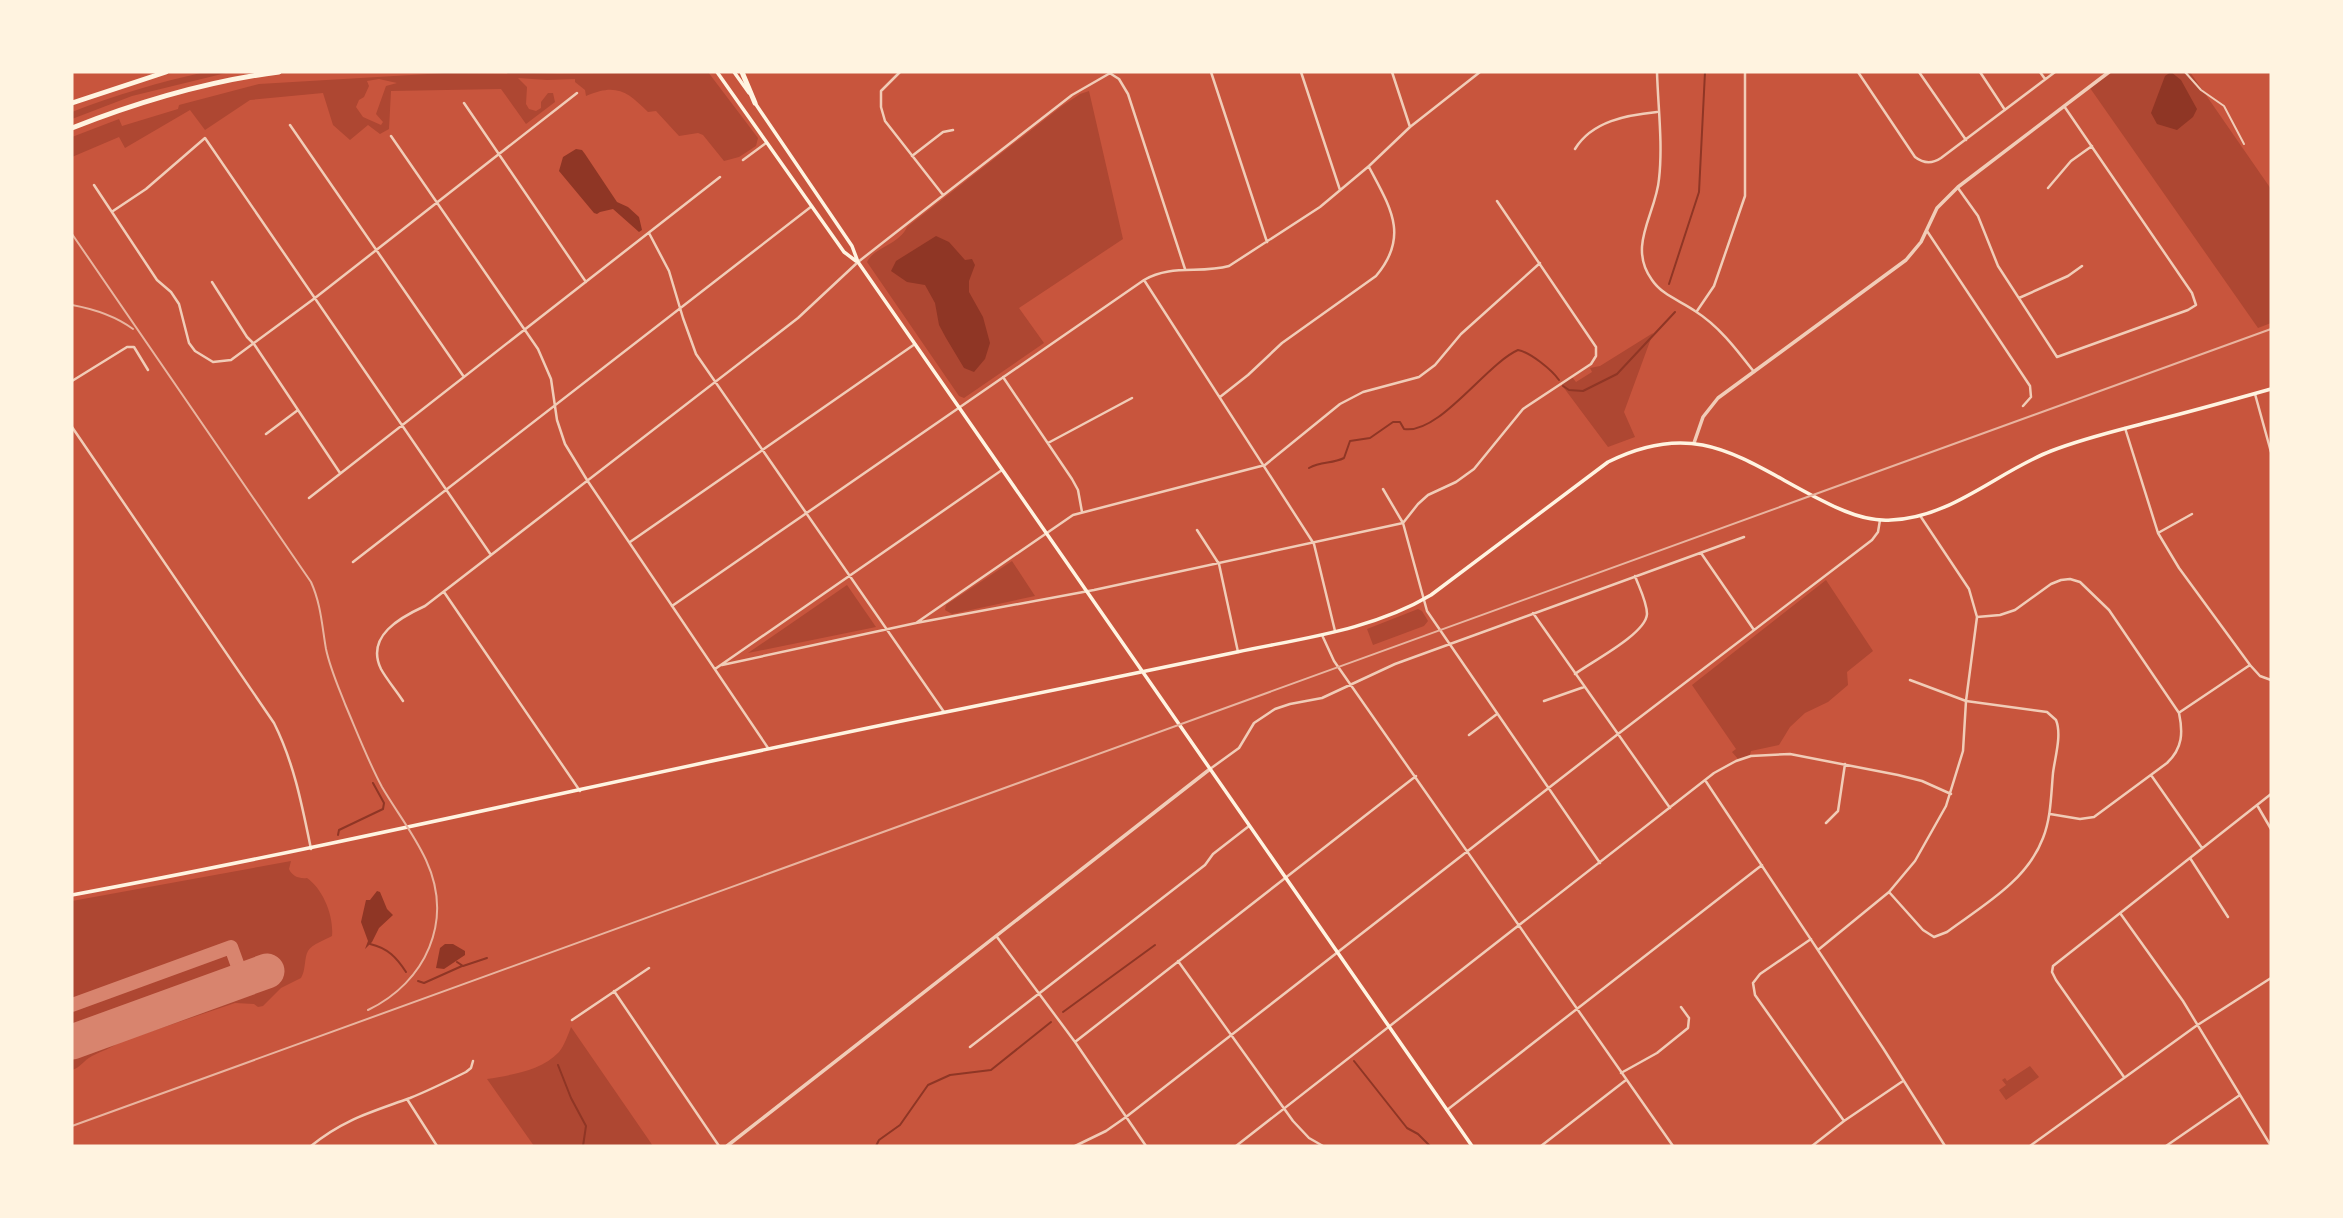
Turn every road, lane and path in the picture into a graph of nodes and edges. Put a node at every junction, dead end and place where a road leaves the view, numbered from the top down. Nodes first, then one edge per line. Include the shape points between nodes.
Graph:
1 (166, 72) edge
2 (279, 72) edge
3 (717, 72) edge
4 (734, 72) edge
5 (741, 72) edge
6 (900, 72) edge
7 (1111, 72) edge
8 (1211, 72) edge
9 (1301, 72) edge
10 (1392, 72) edge
11 (1480, 72) edge
12 (1657, 72) edge
13 (1745, 72) edge
14 (1858, 72) edge
15 (1919, 72) edge
16 (1980, 72) edge
17 (2040, 72) edge
18 (2055, 72) edge
19 (2109, 72) edge
20 (2185, 72) edge
21 (2045, 79) junction
22 (577, 93) dead end
23 (72, 103) edge
24 (464, 103) dead end
25 (755, 103) junction
26 (2064, 106) junction
27 (2005, 110) junction
28 (1658, 112) junction
29 (290, 125) dead end
30 (1410, 127) junction
31 (72, 128) edge
32 (953, 130) dead end
33 (391, 136) dead end
34 (1966, 140) junction
35 (767, 142) junction
36 (2244, 144) dead end
37 (2092, 146) junction
38 (1575, 149) dead end
39 (499, 154) junction
40 (912, 156) junction
41 (743, 160) dead end
42 (1369, 166) junction
43 (720, 177) dead end
44 (94, 185) dead end
45 (1958, 187) junction
46 (2048, 188) dead end
47 (1340, 190) junction
48 (943, 195) junction
49 (1497, 201) dead end
50 (437, 202) junction
51 (812, 206) junction
52 (112, 212) junction
53 (1927, 231) junction
54 (649, 233) junction
55 (1267, 242) junction
56 (376, 250) junction
57 (858, 262) junction
58 (1541, 263) junction
59 (2082, 266) dead end
60 (1185, 269) junction
61 (1144, 280) junction
62 (212, 282) dead end
63 (586, 282) junction
64 (315, 298) junction
65 (2019, 298) junction
66 (680, 307) junction
67 (1697, 312) junction
68 (526, 329) junction
69 (915, 344) junction
70 (254, 345) junction
71 (148, 370) dead end
72 (1754, 372) junction
73 (464, 377) junction
74 (1003, 377) junction
75 (72, 381) edge
76 (715, 382) junction
77 (2271, 389) edge
78 (2255, 393) junction
79 (1220, 397) junction
80 (1132, 398) dead end
81 (556, 405) junction
82 (2022, 406) dead end
83 (958, 407) junction
84 (298, 411) junction
85 (402, 426) junction
86 (72, 427) edge
87 (2125, 428) junction
88 (266, 434) dead end
89 (1048, 443) junction
90 (1694, 443) junction
91 (762, 450) junction
92 (2271, 452) edge
93 (1265, 465) junction
94 (1002, 470) junction
95 (340, 473) junction
96 (587, 480) junction
97 (1383, 489) dead end
98 (446, 490) junction
99 (309, 498) dead end
100 (1082, 512) junction
101 (806, 513) junction
102 (2192, 513) dead end
103 (1921, 517) junction
104 (1880, 520) junction
105 (1403, 523) junction
106 (1197, 530) dead end
107 (1046, 533) junction
108 (2158, 533) junction
109 (1744, 537) dead end
110 (630, 543) junction
111 (1314, 544) junction
112 (1702, 552) junction
113 (491, 555) junction
114 (354, 562) dead end
115 (1219, 564) junction
116 (849, 576) junction
117 (1635, 576) junction
118 (444, 592) junction
119 (1087, 592) junction
120 (1422, 600) junction
121 (672, 606) junction
122 (1533, 614) junction
123 (1977, 617) junction
124 (916, 623) junction
125 (887, 630) junction
126 (1754, 630) junction
127 (1335, 631) junction
128 (1322, 635) junction
129 (1449, 645) junction
130 (1238, 652) junction
131 (2250, 664) junction
132 (722, 665) junction
133 (715, 669) junction
134 (1143, 672) junction
135 (1575, 674) junction
136 (1910, 680) dead end
137 (2271, 680) edge
138 (1351, 685) junction
139 (1585, 687) junction
140 (403, 701) dead end
141 (1544, 701) dead end
142 (1966, 701) junction
143 (944, 712) junction
144 (2179, 713) junction
145 (1497, 714) junction
146 (1618, 734) junction
147 (1469, 735) dead end
148 (768, 748) junction
149 (1845, 764) junction
150 (1210, 769) junction
151 (2151, 775) junction
152 (1416, 776) junction
153 (1706, 780) junction
154 (1549, 788) junction
155 (580, 791) junction
156 (1951, 794) junction
157 (2271, 794) edge
158 (2257, 805) junction
159 (1670, 808) junction
160 (2050, 814) junction
161 (1826, 823) dead end
162 (1250, 826) junction
163 (2271, 829) edge
164 (2202, 848) junction
165 (311, 849) junction
166 (1468, 851) junction
167 (2190, 858) junction
168 (1600, 863) junction
169 (1762, 865) junction
170 (1286, 878) junction
171 (1889, 892) junction
172 (72, 895) edge
173 (2120, 913) junction
174 (2228, 917) dead end
175 (1518, 927) junction
176 (998, 937) junction
177 (1811, 939) junction
178 (1818, 950) junction
179 (1338, 954) junction
180 (1178, 961) junction
181 (649, 968) dead end
182 (2271, 978) edge
183 (614, 991) junction
184 (1040, 993) junction
185 (1681, 1007) dead end
186 (1576, 1010) junction
187 (572, 1020) dead end
188 (2196, 1026) junction
189 (1389, 1027) junction
190 (1230, 1036) junction
191 (1075, 1042) junction
192 (970, 1047) dead end
193 (473, 1060) dead end
194 (1621, 1073) junction
195 (2123, 1077) junction
196 (1626, 1080) junction
197 (1904, 1081) junction
198 (2240, 1095) junction
199 (407, 1099) junction
200 (1284, 1109) junction
201 (1447, 1110) junction
202 (1126, 1117) junction
203 (1844, 1121) junction
204 (311, 1146) edge
205 (437, 1146) edge
206 (719, 1146) edge
207 (727, 1146) edge
208 (1075, 1146) edge
209 (1146, 1146) edge
210 (1236, 1146) edge
211 (1323, 1146) edge
212 (1472, 1146) edge
213 (1541, 1146) edge
214 (1673, 1146) edge
215 (1812, 1146) edge
216 (1945, 1146) edge
217 (2030, 1146) edge
218 (2166, 1146) edge
219 (2271, 1146) edge

1 - 23 highway
2 - 31 highway via 159,97
3 - 35 main road
4 - 25 main road
5 - 25 highway
6 - 40 street via 881,90 880,107
7 - 48 street via 1072,95
7 - 60 street via 1128,94
8 - 55 street
9 - 47 street
10 - 30 street
11 - 30 street
12 - 28 street
13 - 67 street via 1745,196 1716,280
14 - 34 street via 1915,157 1937,161
15 - 34 street
16 - 27 street
17 - 21 street
18 - 21 street
19 - 26 street
20 - 36 lane via 2224,106
21 - 27 street
22 - 39 street
24 - 39 street
25 - 57 main road via 852,246
26 - 37 street
26 - 45 street
27 - 34 street
28 - 38 street via 1604,124 1585,135
28 - 67 street via 1659,180 1642,235 1642,259 1660,290
29 - 56 street
30 - 42 street
32 - 40 street via 943,132
33 - 50 street
35 - 41 street
35 - 51 main road
37 - 46 street
37 - 65 street via 2196,305 2057,358
39 - 50 street
39 - 63 street
40 - 48 street
42 - 47 street
42 - 79 street via 1395,225 1395,240 1385,266 1282,343
43 - 54 street
44 - 52 street
45 - 53 street via 1937,208
45 - 65 street via 1979,216 1993,256
47 - 55 street
48 - 57 street
49 - 58 street
50 - 56 street
50 - 68 street
51 - 57 main road via 844,252
51 - 66 street
52 - 64 street via 205,138
52 - 70 street via 178,303 192,348 199,355 212,362 231,360
53 - 72 street via 1906,260
53 - 82 street via 2030,386 2031,397
54 - 63 street
54 - 66 street via 669,271
55 - 60 street via 1229,266
56 - 64 street
56 - 73 street
57 - 69 main road
57 - 76 street via 798,318
58 - 93 street via 1461,334 1425,373 1340,404
58 - 105 street via 1596,347 1596,356 1523,410 1474,469 1428,495
59 - 65 street
60 - 61 street via 1161,271
61 - 74 street
61 - 79 street
62 - 70 street
63 - 68 street
64 - 70 street
64 - 85 street
66 - 76 street via 693,346
66 - 81 street
67 - 72 street via 1723,334
68 - 73 street
68 - 81 street via 551,379
69 - 83 main road
69 - 91 street
70 - 84 street
71 - 75 street via 134,347 127,347
72 - 90 street via 1712,404
73 - 85 street
74 - 83 street
74 - 89 street
76 - 91 street
76 - 96 street
77 - 78 main road
78 - 87 main road
78 - 92 street
79 - 93 street
80 - 89 street
81 - 96 street via 565,444
81 - 98 street
83 - 94 main road
83 - 101 street
84 - 88 street
84 - 95 street
85 - 95 street
85 - 98 street
86 - 165 street via 274,723 298,787
87 - 103 main road via 2031,460
87 - 108 street
89 - 100 street via 1075,484
90 - 104 main road via 1731,454 1842,510
90 - 120 main road via 1653,444 1608,462
91 - 101 street
91 - 110 street
93 - 100 street
93 - 111 street
94 - 107 main road
94 - 116 street
95 - 99 street
96 - 110 street
96 - 113 street
97 - 105 street
98 - 113 street
98 - 114 street
100 - 107 street
101 - 116 street
101 - 121 street
102 - 108 street
103 - 104 main road
103 - 123 street via 1969,589
104 - 126 street via 1872,540
105 - 111 street
105 - 120 street
106 - 115 street
107 - 119 main road
107 - 124 street
108 - 131 street
109 - 112 street
110 - 121 street
111 - 115 street
111 - 127 street
112 - 117 street
112 - 126 street
113 - 118 street
115 - 119 street
115 - 130 street
116 - 125 street
116 - 132 street
117 - 122 street
117 - 135 street via 1647,610 1644,623
118 - 140 street via 393,623 380,638 380,664
118 - 155 street
119 - 124 street
119 - 134 main road
120 - 127 main road via 1383,618
120 - 129 street
121 - 133 street
122 - 129 street
122 - 135 street
123 - 142 street
123 - 144 street via 2015,610 2061,580 2080,582 2109,610
124 - 125 street
125 - 132 street
125 - 143 street
126 - 146 street
127 - 128 main road
128 - 130 main road
128 - 138 street
129 - 138 street
129 - 145 street
130 - 134 main road
131 - 137 street
131 - 144 street
132 - 133 street
133 - 148 street
134 - 143 main road
134 - 150 main road
135 - 139 street
136 - 142 street
138 - 150 street via 1263,715 1238,748
138 - 152 street
139 - 141 street
139 - 146 street
142 - 156 street via 1963,751
142 - 160 street via 2047,712 2056,720
143 - 148 main road
144 - 151 street via 2182,741 2172,758
145 - 147 street
145 - 154 street
146 - 154 street
146 - 159 street
148 - 155 main road
149 - 153 street via 1764,754 1736,761
149 - 156 street via 1914,779
149 - 161 street via 1838,811
150 - 162 main road
150 - 176 street
151 - 160 street via 2094,817
151 - 164 street
152 - 166 street
152 - 170 street
153 - 159 street
153 - 169 street
154 - 166 street
154 - 168 street
155 - 165 main road
156 - 171 street via 1926,845
157 - 158 street
158 - 163 street
158 - 164 street
159 - 168 street
160 - 171 street via 2037,851 2020,874 1947,932 1934,937 1923,930
162 - 170 main road
162 - 184 street
164 - 167 street
165 - 172 main road
166 - 175 street
166 - 179 street
167 - 173 street
167 - 174 street
168 - 175 street
169 - 177 street
169 - 186 street
170 - 179 main road
170 - 180 street
171 - 178 street
173 - 188 street
173 - 195 street via 2060,960 2052,972
175 - 186 street
175 - 189 street
176 - 184 street
176 - 207 street
177 - 178 street
177 - 203 street via 1760,974 1753,983 1755,995
178 - 197 street
179 - 189 main road
179 - 190 street
180 - 190 street
180 - 191 street
181 - 183 street
182 - 188 street
183 - 187 street
183 - 206 street
184 - 191 street
184 - 192 street
185 - 194 street via 1689,1018 1689,1028
186 - 194 street
186 - 201 street
188 - 195 street
188 - 198 street
189 - 200 street
189 - 201 main road
190 - 200 street
190 - 202 street
191 - 202 street
193 - 199 street via 466,1072
194 - 196 street
195 - 217 street
196 - 213 street
196 - 214 street
197 - 203 street
197 - 216 street
198 - 218 street
198 - 219 street
199 - 204 street via 363,1114
199 - 205 street
200 - 210 street
200 - 211 street via 1309,1138
201 - 212 main road
202 - 208 street
202 - 209 street
203 - 215 street

